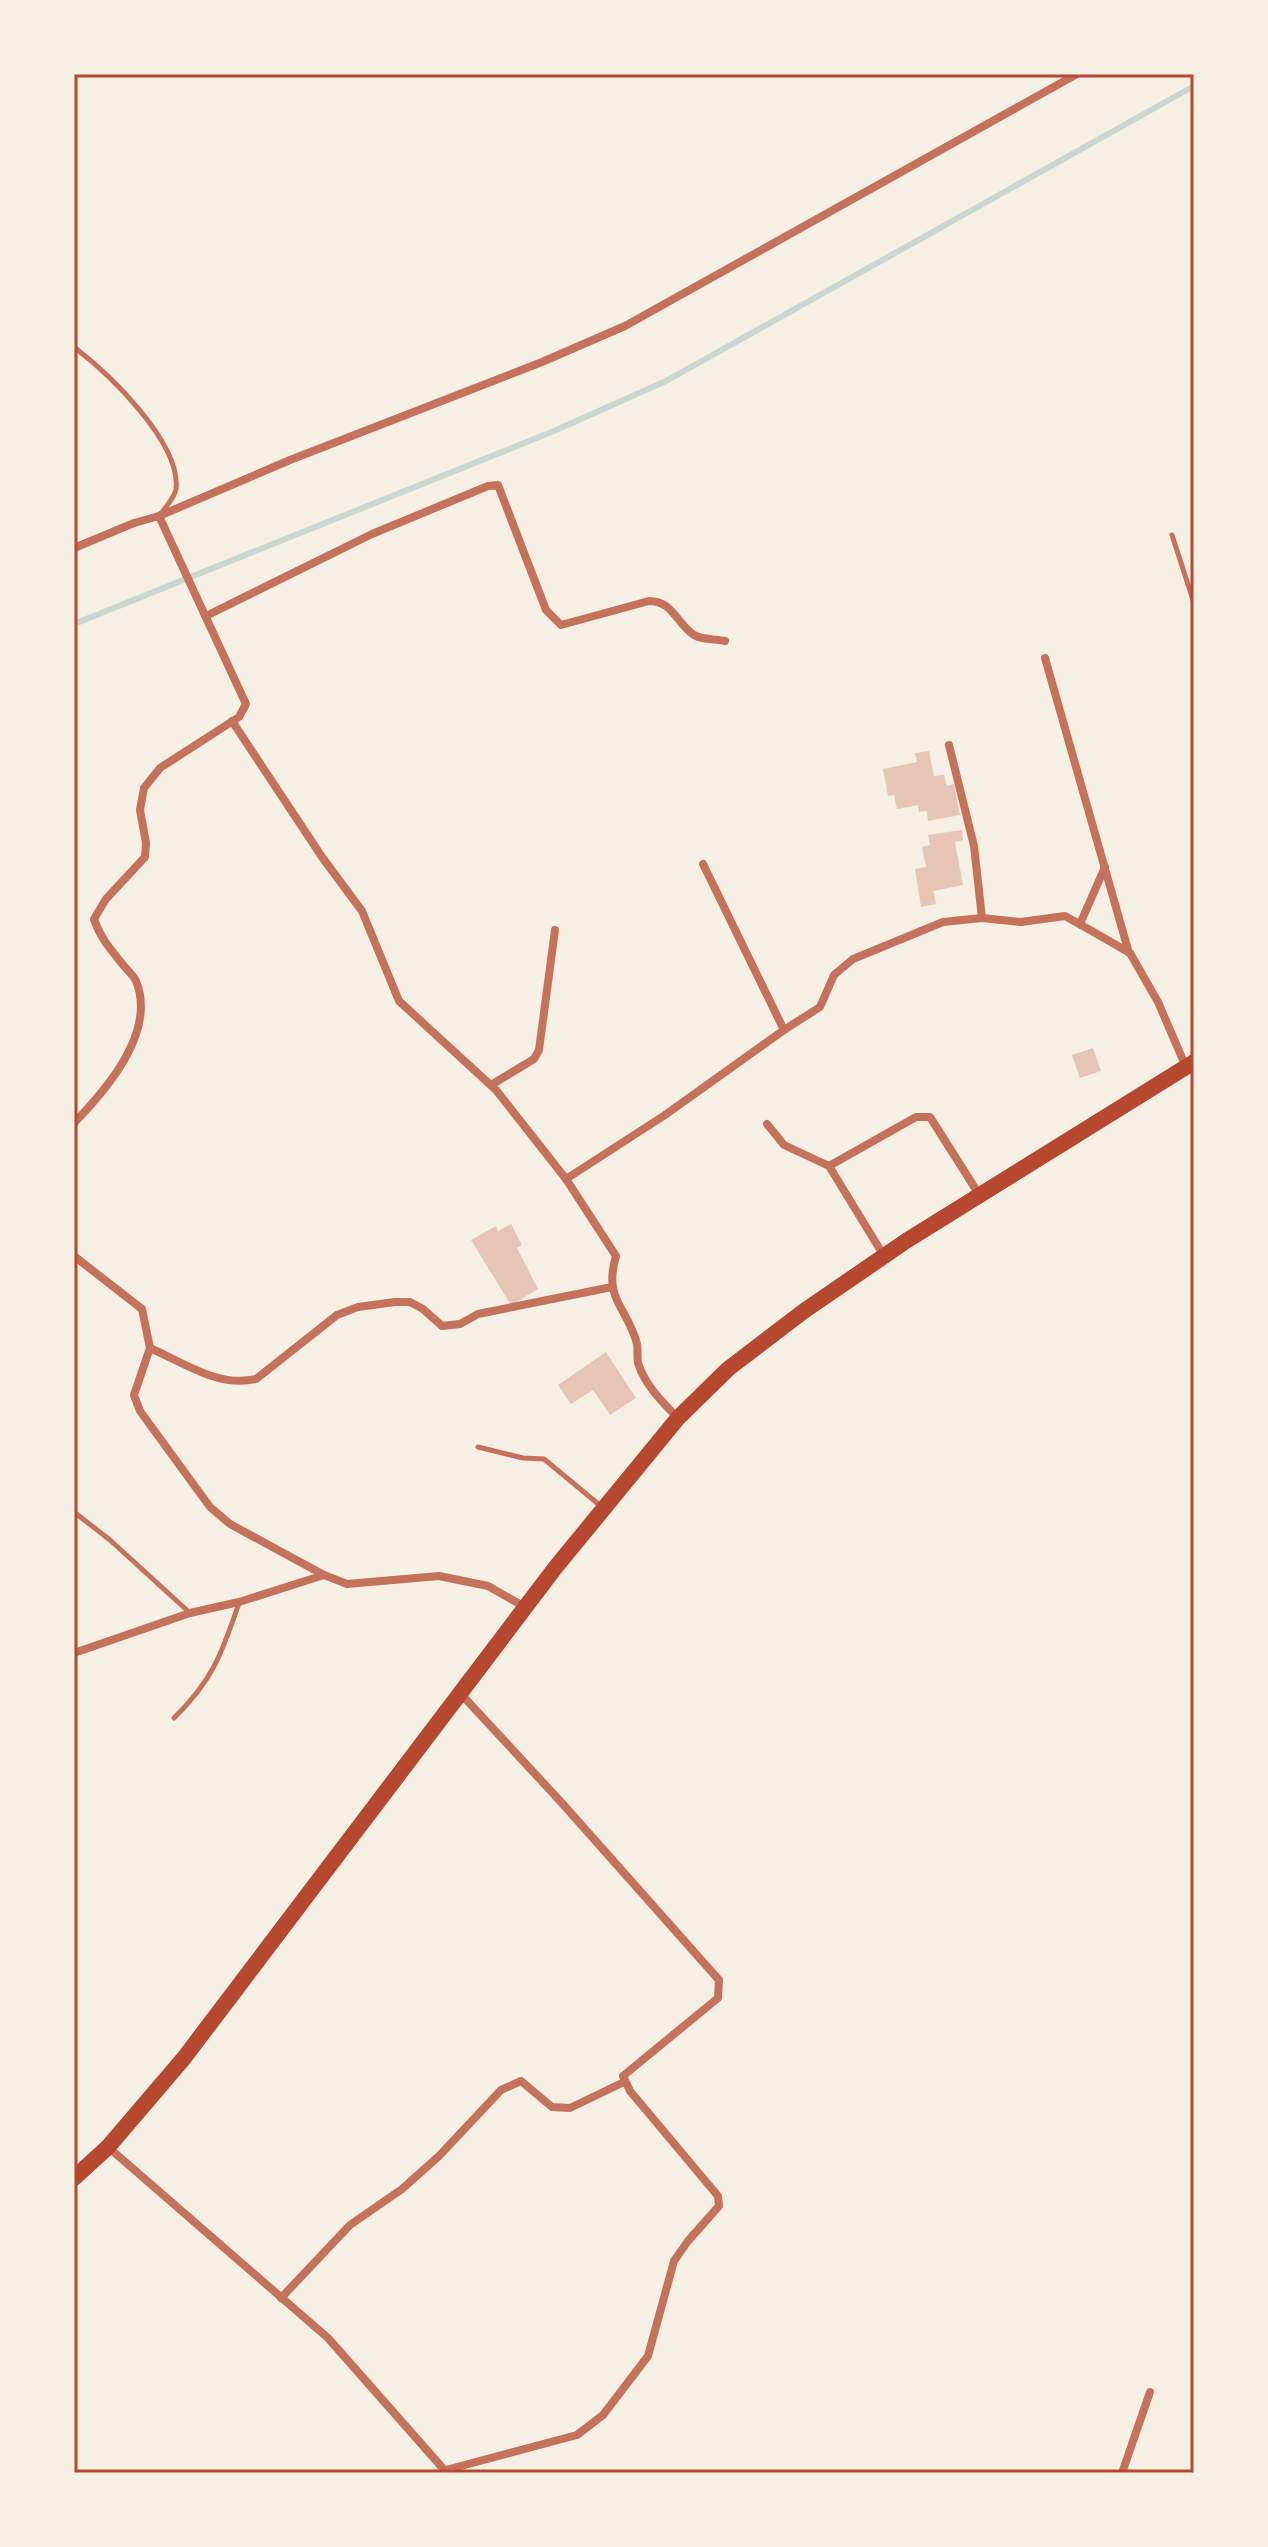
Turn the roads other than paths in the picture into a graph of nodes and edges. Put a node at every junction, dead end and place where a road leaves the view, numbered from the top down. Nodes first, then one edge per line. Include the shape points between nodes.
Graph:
1 (1077, 74) edge
2 (74, 347) edge
3 (159, 516) junction
4 (1172, 535) dead end
5 (74, 548) edge
6 (1194, 603) edge
7 (206, 616) junction
8 (725, 641) dead end
9 (1045, 658) dead end
10 (232, 721) junction
11 (949, 745) dead end
12 (703, 864) dead end
13 (1106, 867) junction
14 (982, 918) junction
15 (1080, 924) junction
16 (555, 930) dead end
17 (1130, 953) junction
18 (784, 1030) junction
19 (1190, 1065) edge
20 (491, 1085) junction
21 (74, 1123) edge
22 (767, 1124) dead end
23 (829, 1166) junction
24 (566, 1179) junction
25 (980, 1196) junction
26 (74, 1256) edge
27 (884, 1256) junction
28 (612, 1287) junction
29 (150, 1348) junction
30 (673, 1413) junction
31 (478, 1447) dead end
32 (603, 1507) junction
33 (74, 1512) edge
34 (324, 1575) junction
35 (239, 1602) junction
36 (525, 1607) junction
37 (190, 1613) junction
38 (74, 1653) edge
39 (461, 1694) junction
40 (174, 1718) dead end
41 (624, 2082) junction
42 (108, 2147) junction
43 (74, 2178) edge
44 (281, 2298) junction
45 (1150, 2392) dead end
46 (446, 2472) edge
47 (1122, 2473) edge

1 - 3 street via 625,326
2 - 3 lane via 122,387 165,450 176,491
3 - 5 street
3 - 7 street
4 - 6 lane
7 - 8 street via 372,534 498,485 546,610 561,625 660,601 699,638
7 - 10 street via 246,704
9 - 13 street
10 - 20 street via 362,911 399,1001
10 - 21 street via 160,768 144,788 140,810 145,857 94,919 99,935 136,981 141,1011 134,1044 103,1092
11 - 14 street via 974,846
12 - 18 street
13 - 15 street
13 - 17 street
14 - 15 street via 1021,922 1065,916
14 - 18 street via 943,922 853,959 834,975 820,1007
15 - 17 street
16 - 20 street via 539,1050 534,1059
17 - 19 street
18 - 24 street
19 - 25 main road
20 - 24 street
22 - 23 street via 784,1145
23 - 25 street via 916,1117 930,1117
23 - 27 street
24 - 28 street via 616,1256
25 - 27 main road
26 - 29 street via 142,1309
27 - 30 main road
28 - 29 street via 442,1326 410,1302 358,1307 337,1315 256,1379 240,1383 225,1382
28 - 30 street via 637,1344 638,1362 655,1394
29 - 34 street via 134,1395 140,1411 210,1507 230,1524
30 - 32 main road
31 - 32 lane via 544,1459
32 - 36 main road
33 - 37 lane
34 - 35 street
34 - 36 street via 347,1584 439,1576 488,1586
35 - 37 street
35 - 40 lane via 220,1656 198,1694
36 - 39 main road
37 - 38 street
39 - 41 street via 719,1980 718,1998 623,2076
39 - 42 main road via 184,2058
41 - 44 street via 570,2108 552,2107 521,2081 501,2090 439,2156 350,2225
41 - 46 street via 718,2196 719,2206 674,2261 648,2356 603,2415 577,2435
42 - 43 main road
42 - 44 street
44 - 46 street via 328,2338
45 - 47 street

